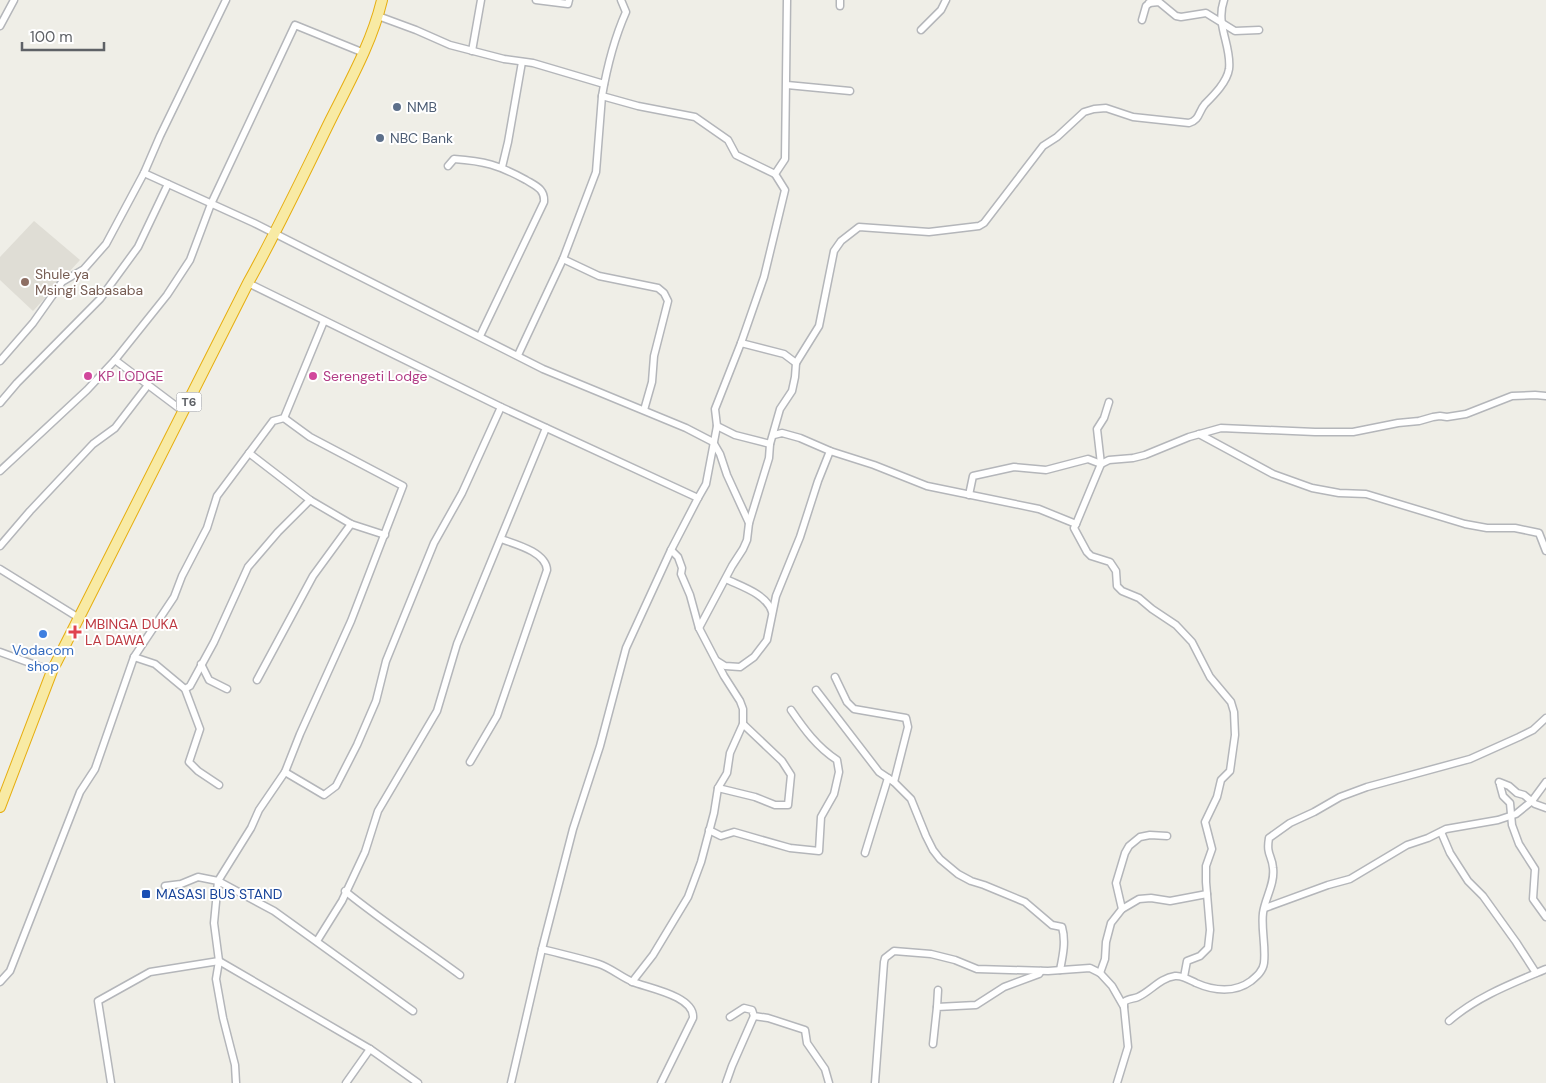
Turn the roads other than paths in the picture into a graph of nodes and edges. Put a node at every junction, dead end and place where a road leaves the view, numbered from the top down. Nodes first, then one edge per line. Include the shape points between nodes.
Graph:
1 (14, 0) edge
2 (226, 0) edge
3 (382, 0) edge
4 (481, 0) edge
5 (536, 0) edge
6 (569, 0) edge
7 (621, 0) edge
8 (787, 0) edge
9 (946, 0) edge
10 (1224, 0) edge
11 (1151, 1) edge
12 (378, 16) junction
13 (1142, 20) dead end
14 (1222, 24) junction
15 (0, 26) edge
16 (921, 30) dead end
17 (1259, 30) dead end
18 (472, 51) junction
19 (364, 53) junction
20 (522, 62) junction
21 (604, 84) junction
22 (787, 85) junction
23 (850, 91) dead end
24 (602, 96) junction
25 (448, 166) dead end
26 (502, 167) junction
27 (144, 173) junction
28 (775, 174) junction
29 (168, 184) junction
30 (211, 204) junction
31 (275, 234) junction
32 (563, 259) junction
33 (248, 283) junction
34 (324, 321) junction
35 (480, 336) junction
36 (741, 343) junction
37 (518, 355) junction
38 (114, 360) junction
39 (0, 361) edge
40 (796, 363) junction
41 (148, 386) junction
42 (1546, 396) edge
43 (1109, 402) dead end
44 (0, 403) edge
45 (501, 407) junction
46 (644, 410) junction
47 (184, 412) junction
48 (284, 418) junction
49 (717, 426) junction
50 (546, 428) junction
51 (1200, 434) junction
52 (774, 435) junction
53 (713, 442) junction
54 (770, 444) junction
55 (830, 451) junction
56 (249, 453) junction
57 (1101, 464) junction
58 (0, 471) edge
59 (968, 495) junction
60 (698, 498) junction
61 (310, 500) junction
62 (749, 523) junction
63 (352, 524) junction
64 (1076, 524) junction
65 (385, 535) junction
66 (501, 538) junction
67 (0, 546) edge
68 (671, 550) junction
69 (1546, 551) edge
70 (0, 569) edge
71 (726, 579) junction
72 (772, 612) junction
73 (79, 618) junction
74 (699, 628) junction
75 (0, 652) edge
76 (134, 658) junction
77 (717, 660) junction
78 (201, 664) junction
79 (52, 671) junction
80 (835, 677) dead end
81 (256, 680) dead end
82 (185, 689) junction
83 (227, 689) dead end
84 (816, 690) dead end
85 (791, 710) dead end
86 (1546, 718) edge
87 (743, 724) junction
88 (470, 762) dead end
89 (285, 772) junction
90 (891, 780) junction
91 (1546, 782) edge
92 (219, 784) dead end
93 (718, 788) junction
94 (1532, 801) junction
95 (0, 806) edge
96 (1546, 808) edge
97 (1511, 816) junction
98 (709, 830) junction
99 (1441, 832) junction
100 (1168, 836) dead end
101 (864, 853) dead end
102 (218, 880) junction
103 (165, 886) dead end
104 (345, 891) junction
105 (1207, 894) junction
106 (1265, 908) junction
107 (1122, 909) junction
108 (1546, 917) edge
109 (317, 941) junction
110 (542, 949) junction
111 (219, 961) junction
112 (1546, 969) edge
113 (1042, 970) junction
114 (1060, 970) junction
115 (1100, 972) junction
116 (1536, 973) junction
117 (460, 975) dead end
118 (1184, 977) junction
119 (0, 982) edge
120 (632, 982) junction
121 (938, 990) dead end
122 (937, 1007) junction
123 (1124, 1007) junction
124 (414, 1011) dead end
125 (754, 1016) junction
126 (730, 1017) dead end
127 (1449, 1021) dead end
128 (933, 1044) dead end
129 (370, 1049) junction
130 (111, 1083) edge
131 (236, 1083) edge
132 (346, 1083) edge
133 (418, 1083) edge
134 (511, 1083) edge
135 (661, 1083) edge
136 (726, 1083) edge
137 (829, 1083) edge
138 (875, 1083) edge
139 (1117, 1083) edge

1 - 15 street
2 - 27 street
3 - 12 highway, T6
4 - 18 street
5 - 6 street via 568,4
7 - 21 street via 626,12
8 - 22 street
9 - 16 street via 941,10
10 - 14 street
11 - 13 street
11 - 14 street via 1159,2 1176,16 1206,13
12 - 18 street
12 - 19 highway, T6
14 - 17 street via 1234,31
14 - 40 street via 1229,70 1195,122 1133,116 1106,108 1084,112 1043,146 979,226 929,232 859,227 841,241 834,251 818,326
18 - 20 street
19 - 30 street via 295,25
19 - 31 highway, T6
20 - 21 street
20 - 26 street
21 - 24 street
22 - 23 street
22 - 28 street via 785,159
24 - 28 street via 695,117 728,140 736,155
24 - 32 street via 596,172
25 - 26 street via 454,159
26 - 35 street via 541,189 544,202
27 - 29 street
27 - 39 street via 106,244 84,269 62,282
28 - 36 street via 786,190 764,277
29 - 30 street
29 - 44 street via 138,246 100,299
30 - 31 street
30 - 38 street via 190,260 167,295
31 - 33 highway, T6
31 - 35 street
32 - 37 street
32 - 46 street via 599,276 658,288 664,293 668,301
33 - 34 street
33 - 47 highway, T6
34 - 45 street
34 - 48 street
35 - 37 street
36 - 40 street via 784,354
36 - 49 street via 714,409
37 - 46 street via 543,369
38 - 41 street
38 - 58 street via 87,390
40 - 52 street via 792,391 780,409
41 - 47 street
41 - 67 street via 115,428 93,444
42 - 51 street via 1512,396 1466,414 1353,432 1221,428
43 - 57 street via 1097,429
45 - 50 street
45 - 89 street via 462,493 434,543 386,661 376,701 336,786 324,795
46 - 53 street
47 - 73 highway, T6
48 - 56 street via 273,421
48 - 65 street via 310,437 403,486
49 - 53 street
49 - 54 street via 735,435
50 - 60 street
50 - 66 street
51 - 57 street via 1146,455 1108,460
51 - 69 street via 1273,474 1312,488 1366,494 1465,524 1539,533
52 - 54 street
52 - 55 street via 782,433 800,438
53 - 60 street via 706,484
53 - 62 street
54 - 62 street via 769,458
55 - 59 street via 927,486
55 - 72 street
56 - 61 street
56 - 76 street via 217,496 207,528 174,597
57 - 59 street via 1088,459 1046,470 1014,467 986,472 973,476
57 - 64 street
59 - 64 street via 1039,509
60 - 68 street
61 - 63 street
61 - 78 street via 248,567
62 - 71 street via 747,540
63 - 65 street
63 - 81 street via 313,576
64 - 105 street via 1074,528 1087,552 1110,562 1116,571 1117,586 1122,591 1139,598 1176,625 1192,642 1210,677 1231,702 1234,735 1230,771 1221,780 1205,822 1212,849 1206,866
65 - 89 street via 352,621
66 - 88 street via 541,557 547,570 497,716
66 - 104 street via 457,644 437,711 378,811 366,852
68 - 74 street via 682,568 681,574
68 - 110 street via 626,648
70 - 73 street
71 - 72 street via 761,597
71 - 74 street
72 - 77 street via 767,640 754,657 740,667 725,666
73 - 79 highway, T6
74 - 77 street
75 - 79 street
76 - 82 street via 155,664
76 - 119 street via 95,769 80,792 10,971
77 - 87 street via 740,701
78 - 82 street via 190,686
78 - 83 street via 209,680
79 - 95 highway, T6
80 - 90 street via 854,709 906,718 908,728
82 - 92 street via 200,729 189,762
84 - 90 street via 879,772
85 - 98 street via 818,745 837,760 840,772 834,794 821,817 819,851 790,848 734,832 721,836
86 - 106 street via 1533,730 1470,759 1351,792 1290,823 1269,838 1267,849 1274,868
87 - 93 street via 730,753 727,773
87 - 93 street via 782,761 791,775 788,805 776,805
89 - 102 street
90 - 101 street
90 - 114 street via 911,799 940,860 971,881 1025,902 1052,925 1062,927 1064,948
91 - 94 street
93 - 98 street
94 - 96 street
94 - 97 street
94 - 97 street via 1500,784 1503,796 1510,803
97 - 99 street
97 - 108 street via 1519,844 1535,869 1533,899
98 - 120 street via 688,897 653,955
99 - 106 street via 1407,844 1350,879
99 - 116 street via 1468,881 1483,896
100 - 107 street via 1140,837 1124,853 1116,882
102 - 103 street via 198,876 181,884
102 - 109 street via 274,911
102 - 111 street via 214,923
104 - 109 street
104 - 117 street
105 - 107 street via 1170,901 1139,899
105 - 118 street via 1208,948 1188,961
106 - 118 street via 1264,963 1256,977 1238,989 1216,989
107 - 115 street via 1111,923
109 - 124 street
110 - 120 street via 600,964
110 - 134 street
111 - 129 street
111 - 130 street via 150,972 98,1001
111 - 131 street via 216,978
112 - 116 street
113 - 114 street
113 - 122 street via 1004,987 976,1006
113 - 138 street via 977,968 931,954 894,951 884,962
114 - 115 street via 1090,968
115 - 123 street
116 - 127 street via 1491,994
118 - 123 street via 1163,980 1136,998 1127,999
120 - 135 street via 675,996 693,1013
121 - 122 street
122 - 128 street
123 - 139 street via 1128,1047
125 - 126 street via 752,1010 744,1008
125 - 136 street
125 - 137 street via 805,1030 808,1043 825,1069
129 - 132 street
129 - 133 street

